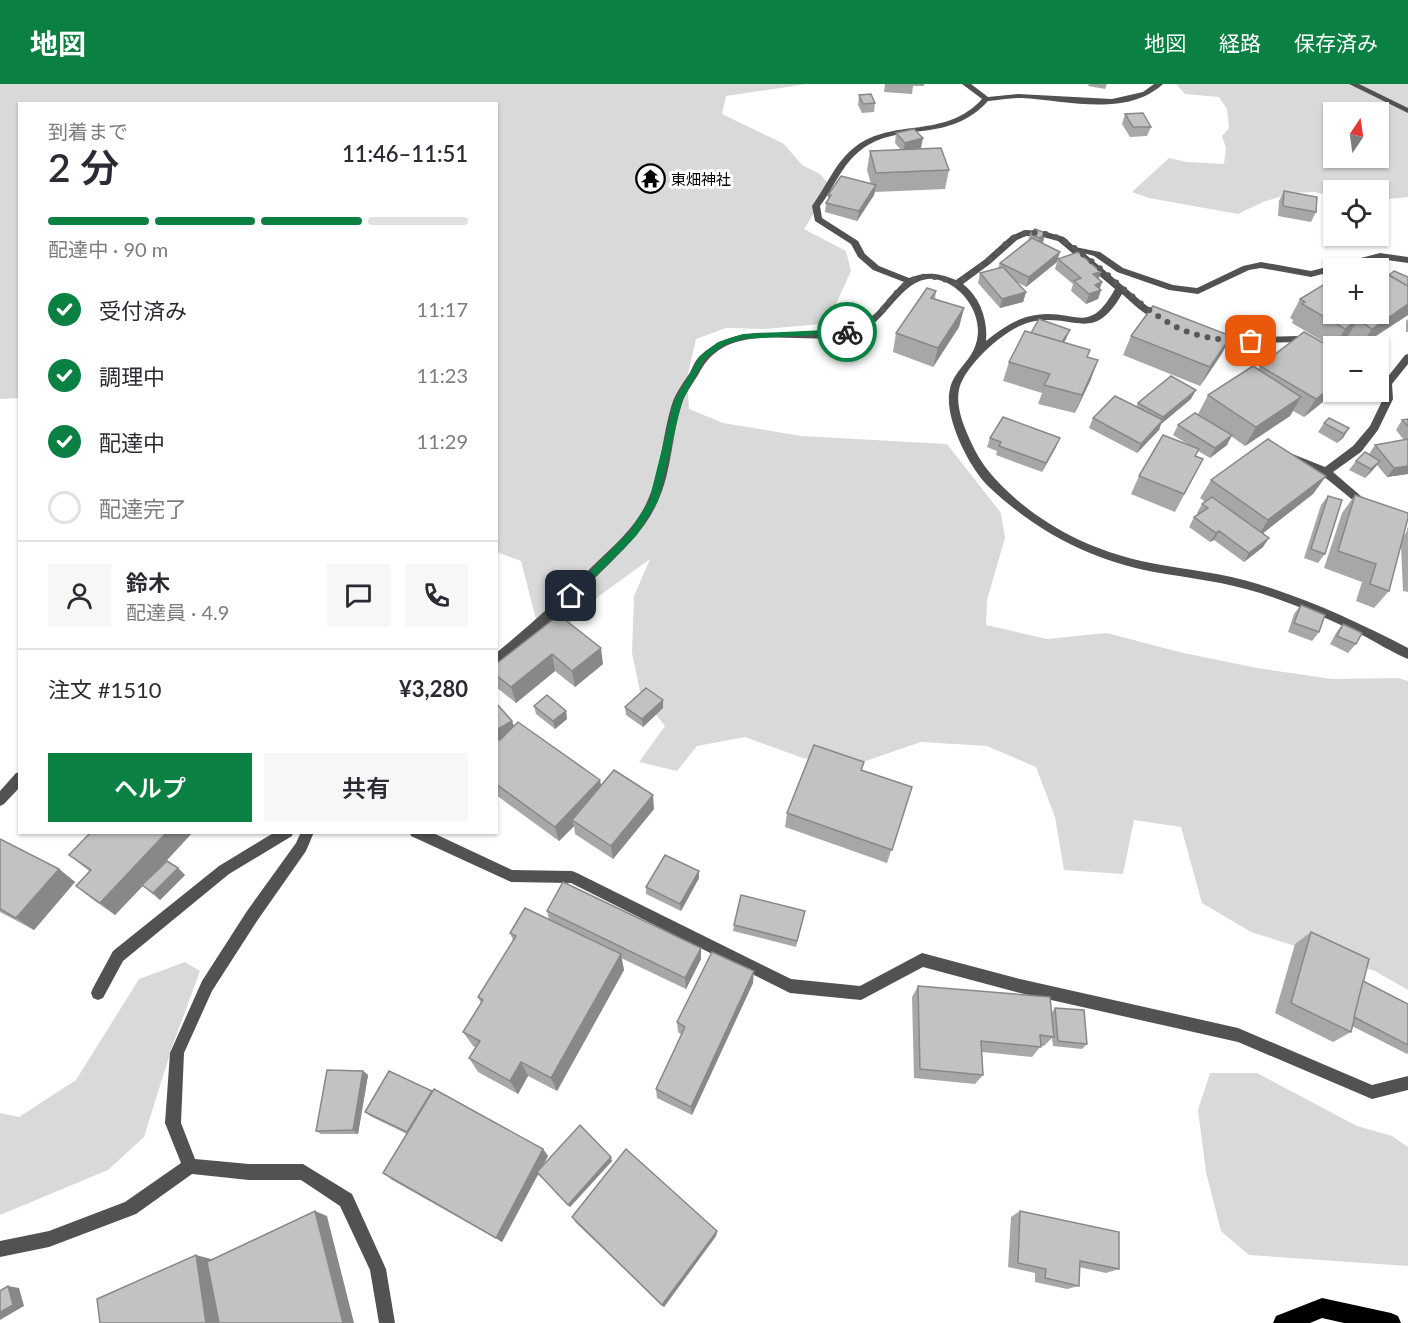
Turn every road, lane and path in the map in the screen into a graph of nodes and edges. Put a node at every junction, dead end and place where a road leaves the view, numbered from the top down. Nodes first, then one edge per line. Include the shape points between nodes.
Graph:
1 (966, 84) edge
2 (1159, 84) edge
3 (1353, 84) edge
4 (986, 99) junction
5 (1408, 111) edge
6 (1073, 248) junction
7 (1408, 260) edge
8 (909, 280) junction
9 (957, 284) junction
10 (1121, 287) junction
11 (1173, 326) edge
12 (1201, 336) edge
13 (978, 351) junction
14 (1323, 353) edge
15 (1408, 357) edge
16 (1389, 376) edge
17 (1387, 402) edge
18 (1283, 455) edge
19 (1326, 472) junction
20 (1373, 513) edge
21 (1408, 654) edge
22 (498, 658) edge
23 (18, 779) edge
24 (0, 800) edge
25 (284, 834) edge
26 (307, 834) edge
27 (420, 834) edge
28 (98, 993) dead end
29 (1408, 1083) edge
30 (190, 1166) junction
31 (0, 1249) edge
32 (387, 1323) edge
33 (1283, 1323) edge
34 (1391, 1323) edge

1 - 4 street
2 - 4 street via 1132,100 1020,96
3 - 5 street
4 - 8 street via 978,111 960,122 902,131 867,142 843,163 816,206 818,219 855,243 861,255 876,268
6 - 7 street via 1097,254 1120,270 1172,288 1198,291 1261,264 1311,274 1380,256
6 - 9 street via 1061,239 1024,233
6 - 10 street
8 - 9 street via 925,276
8 - 22 street via 879,316 859,330 743,336 721,344 702,358 678,401 653,501 633,533 556,611
9 - 13 street via 967,291 976,308 983,331
10 - 11 street
10 - 13 street via 1114,302 1085,323 1041,318 1022,321
12 - 14 street via 1232,341 1298,339
13 - 21 street via 964,368 954,390 954,410 964,438 986,477 1026,514 1066,540 1105,557 1236,582 1351,624
15 - 16 street
17 - 19 street via 1374,428 1357,449
18 - 19 street
19 - 20 street
23 - 24 street
25 - 28 street via 224,870 118,956
26 - 30 street via 207,986 177,1053 172,1123
27 - 29 street via 511,876 572,877 789,986 861,993 922,960 1238,1035 1372,1092
30 - 31 street via 130,1208 49,1239
30 - 32 street via 303,1172 346,1200 378,1269
33 - 34 main road via 1322,1308

